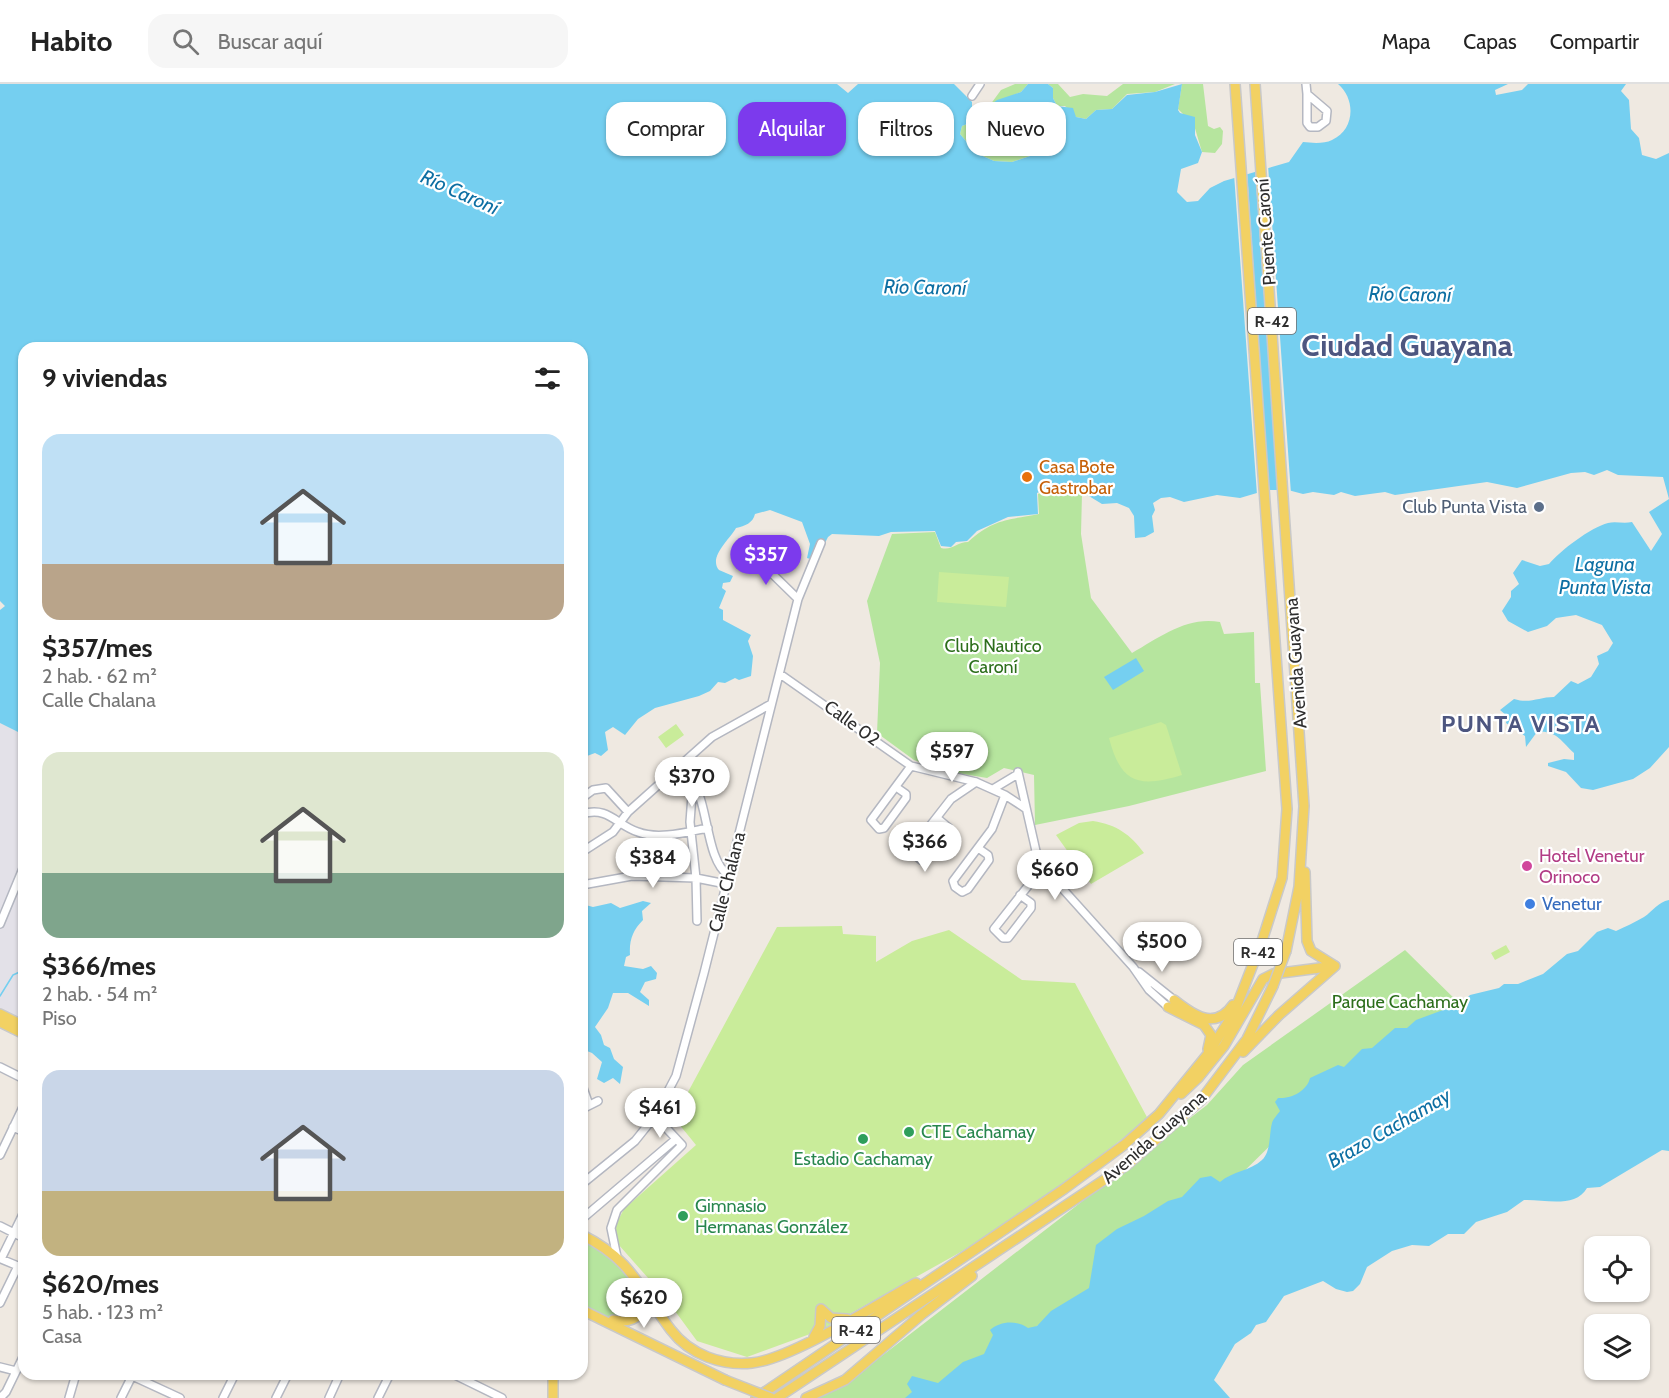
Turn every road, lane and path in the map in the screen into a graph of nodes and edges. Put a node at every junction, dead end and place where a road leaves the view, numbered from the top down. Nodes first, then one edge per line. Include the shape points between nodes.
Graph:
1 (980, 84) edge
2 (1234, 84) edge
3 (1256, 84) edge
4 (1306, 84) edge
5 (1307, 94) junction
6 (972, 96) dead end
7 (1286, 511) joint
8 (1264, 512) joint
9 (821, 543) dead end
10 (752, 554) dead end
11 (798, 599) junction
12 (780, 674) junction
13 (771, 704) junction
14 (687, 761) junction
15 (911, 766) junction
16 (693, 782) junction
17 (976, 782) junction
18 (896, 787) junction
19 (993, 789) junction
20 (588, 794) edge
21 (1005, 795) junction
22 (1025, 808) junction
23 (628, 812) junction
24 (588, 814) edge
25 (937, 818) junction
26 (620, 821) junction
27 (708, 828) junction
28 (692, 831) junction
29 (588, 848) edge
30 (978, 848) junction
31 (1303, 852) junction
32 (1043, 867) junction
33 (728, 874) junction
34 (18, 877) edge
35 (696, 878) junction
36 (588, 884) edge
37 (726, 884) junction
38 (1020, 895) junction
39 (3, 906) edge
40 (697, 921) dead end
41 (0, 924) edge
42 (1335, 966) junction
43 (1243, 991) junction
44 (1171, 1004) junction
45 (0, 1014) edge
46 (0, 1022) edge
47 (18, 1023) edge
48 (18, 1031) edge
49 (0, 1067) edge
50 (1195, 1069) junction
51 (18, 1076) edge
52 (1201, 1100) junction
53 (598, 1101) dead end
54 (588, 1106) edge
55 (1159, 1114) junction
56 (655, 1116) junction
57 (18, 1117) edge
58 (13, 1127) junction
59 (18, 1129) edge
60 (676, 1138) junction
61 (0, 1155) edge
62 (588, 1179) edge
63 (588, 1214) edge
64 (18, 1223) edge
65 (0, 1226) edge
66 (13, 1233) junction
67 (18, 1235) edge
68 (588, 1239) edge
69 (1008, 1246) junction
70 (619, 1260) junction
71 (955, 1263) junction
72 (638, 1279) junction
73 (0, 1303) edge
74 (588, 1313) edge
75 (588, 1313) edge
76 (850, 1319) junction
77 (814, 1337) junction
78 (0, 1367) edge
79 (18, 1367) edge
80 (16, 1371) junction
81 (74, 1380) edge
82 (128, 1380) edge
83 (147, 1380) edge
84 (232, 1380) edge
85 (285, 1380) edge
86 (337, 1380) edge
87 (387, 1380) edge
88 (465, 1380) edge
89 (547, 1380) edge
90 (553, 1380) edge
91 (0, 1389) edge
92 (1, 1398) edge
93 (69, 1398) edge
94 (122, 1398) edge
95 (180, 1398) edge
96 (223, 1398) edge
97 (276, 1398) edge
98 (329, 1398) edge
99 (378, 1398) edge
100 (502, 1398) edge
101 (547, 1398) edge
102 (553, 1398) edge
103 (756, 1398) edge
104 (771, 1398) edge
105 (777, 1398) edge
106 (806, 1398) edge

1 - 6 street
2 - 8 main road, Puente Caroní / R-42
3 - 7 main road, Puente Caroní / R-42
4 - 5 street
5 - 5 street via 1327,111 1326,121 1318,127 1307,123
7 - 31 main road, Avenida Guayana / R-42 via 1302,741
8 - 43 main road, Avenida Guayana / R-42 via 1287,809 1286,842 1282,878
9 - 11 street, Calle Chalana
10 - 11 street
11 - 12 street, Calle Chalana
12 - 13 street, Calle Chalana
12 - 15 street, Calle 02
13 - 14 street via 712,736
13 - 33 street, Calle Chalana
14 - 16 street
14 - 23 street
15 - 17 street, Calle 02
15 - 18 street
16 - 27 street via 701,796
16 - 28 street
17 - 19 street, Calle 02
17 - 25 street via 951,799
18 - 18 street via 871,820 879,829 884,828 906,798
19 - 21 street, Calle 02
19 - 22 street via 1018,773
20 - 23 street via 606,788
21 - 22 street, Calle 02
21 - 30 street via 992,829
22 - 32 street
23 - 26 street
24 - 26 street via 611,815
25 - 25 street via 912,849 921,860 927,859 949,828
26 - 28 street via 644,834
26 - 29 street via 612,832
27 - 28 street
27 - 33 street via 718,863
28 - 35 street
30 - 30 street via 953,881 962,892 968,890 989,860
31 - 42 main road via 1307,941 1311,951
31 - 52 main road, Avenida Guayana / R-42, bridge via 1287,951 1273,986 1247,1039
32 - 38 street
32 - 44 street
33 - 37 street, Calle Chalana
34 - 39 street
35 - 36 street via 632,876
35 - 37 street
35 - 40 street
37 - 56 street, Calle Chalana via 676,1076
38 - 38 street via 994,929 1003,938 1008,938 1032,905
39 - 41 street
42 - 52 main road via 1279,1015
42 - 55 main road via 1273,974 1263,979 1224,1046 1198,1078
43 - 44 main road via 1229,1011 1217,1019 1194,1016
43 - 50 main road, Avenida Guayana / R-42 via 1234,1013
44 - 50 main road via 1204,1025 1210,1035 1208,1049
45 - 47 main road
46 - 48 main road
49 - 51 street
50 - 55 main road, Avenida Guayana / R-42
52 - 69 main road, Avenida Guayana / R-42 via 1128,1164
53 - 54 street
55 - 71 main road, Avenida Guayana / R-42 via 1064,1189
56 - 60 street
56 - 62 street, Calle Chalana via 635,1141
57 - 58 street
58 - 59 street
58 - 61 street
60 - 63 street
60 - 70 street via 682,1145 616,1210 612,1239
64 - 66 street
65 - 66 street
66 - 67 street
66 - 73 street via 1,1258 18,1266
68 - 70 main road
69 - 105 main road, Avenida Guayana / R-42
69 - 106 main road via 857,1369 829,1389
70 - 72 main road
71 - 76 main road
71 - 103 main road, Avenida Guayana / R-42
72 - 74 main road via 644,1298 638,1316 622,1322
72 - 77 main road via 672,1331 692,1349 714,1359 754,1363
75 - 104 main road, bridge
76 - 77 main road
76 - 77 main road via 831,1318 821,1308 820,1326
78 - 80 street
79 - 80 street
80 - 92 street
81 - 93 street
82 - 94 street
83 - 95 street
84 - 96 street
85 - 97 street
86 - 98 street
87 - 99 street
88 - 100 street
89 - 101 main road
90 - 102 main road
91 - 92 street

